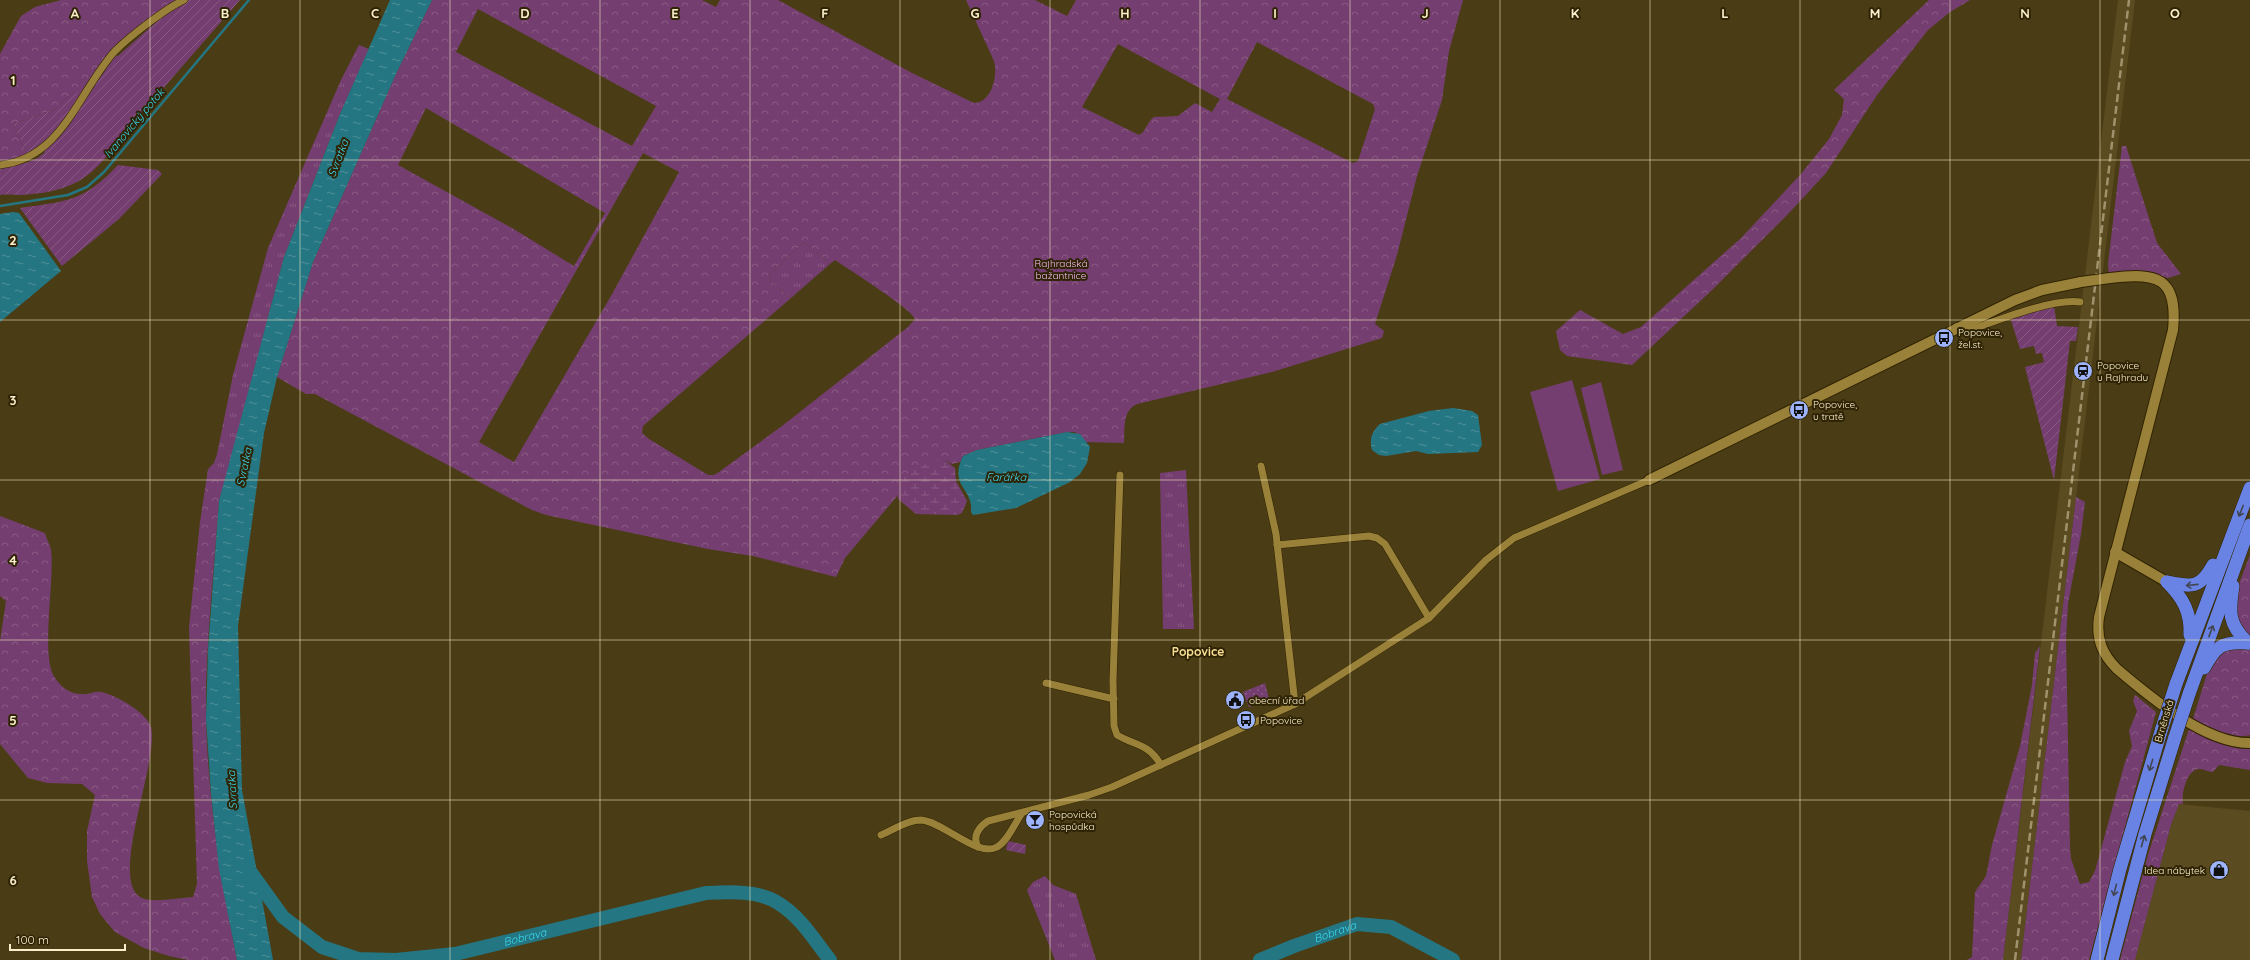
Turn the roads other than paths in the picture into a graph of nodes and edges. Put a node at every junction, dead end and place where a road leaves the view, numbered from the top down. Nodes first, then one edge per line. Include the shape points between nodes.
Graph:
1 (184, 0) edge
2 (0, 165) edge
3 (2080, 302) dead end
4 (1956, 327) junction
5 (1261, 466) dead end
6 (1120, 475) dead end
7 (1649, 480) joint
8 (2250, 488) edge
9 (2250, 525) edge
10 (2231, 534) junction
11 (1277, 545) junction
12 (2115, 552) junction
13 (2238, 553) junction
14 (2167, 582) junction
15 (1429, 618) junction
16 (2249, 644) edge
17 (2190, 645) junction
18 (1046, 683) dead end
19 (2189, 694) junction
20 (1114, 699) junction
21 (1295, 704) junction
22 (2250, 743) edge
23 (1161, 765) junction
24 (1022, 813) junction
25 (976, 834) junction
26 (881, 835) dead end
27 (962, 839) junction
28 (978, 847) junction
29 (2097, 960) edge
30 (2112, 960) edge

1 - 2 street via 116,50 63,127 35,155 15,164
3 - 4 street via 2071,301 2030,310 1965,332 1959,331
4 - 7 street
4 - 12 street, bridge via 2042,290 2081,282 2141,275 2153,278 2169,289 2175,307 2173,330
5 - 11 street
6 - 20 street
7 - 15 street via 1514,538 1486,560
8 -> 10 highway, Brněnská
9 - 13 highway, Brněnská
10 -> 14 highway via 2202,582 2188,586
10 - 17 highway, Brněnská
11 - 15 street via 1365,537 1380,540 1390,550
11 - 21 street
12 - 14 street
12 - 22 street via 2098,623 2101,646 2107,658 2134,683 2206,732 2228,741
13 - 16 highway via 2230,615 2236,630
19 -> 13 highway, Brněnská
14 - 17 highway via 2189,613
15 - 21 street
16 - 19 highway via 2228,642 2216,650
17 -> 29 highway, Brněnská, bridge via 2120,869
18 - 20 street
30 -> 19 highway, Brněnská, bridge via 2145,834
20 - 23 street via 1114,726 1117,736 1145,747
21 - 23 street
23 - 24 street via 1089,796
24 - 25 street via 988,821
24 - 28 street via 997,847
25 - 27 street via 971,838
25 - 28 street
26 - 27 street via 921,820 935,824
27 - 28 street

